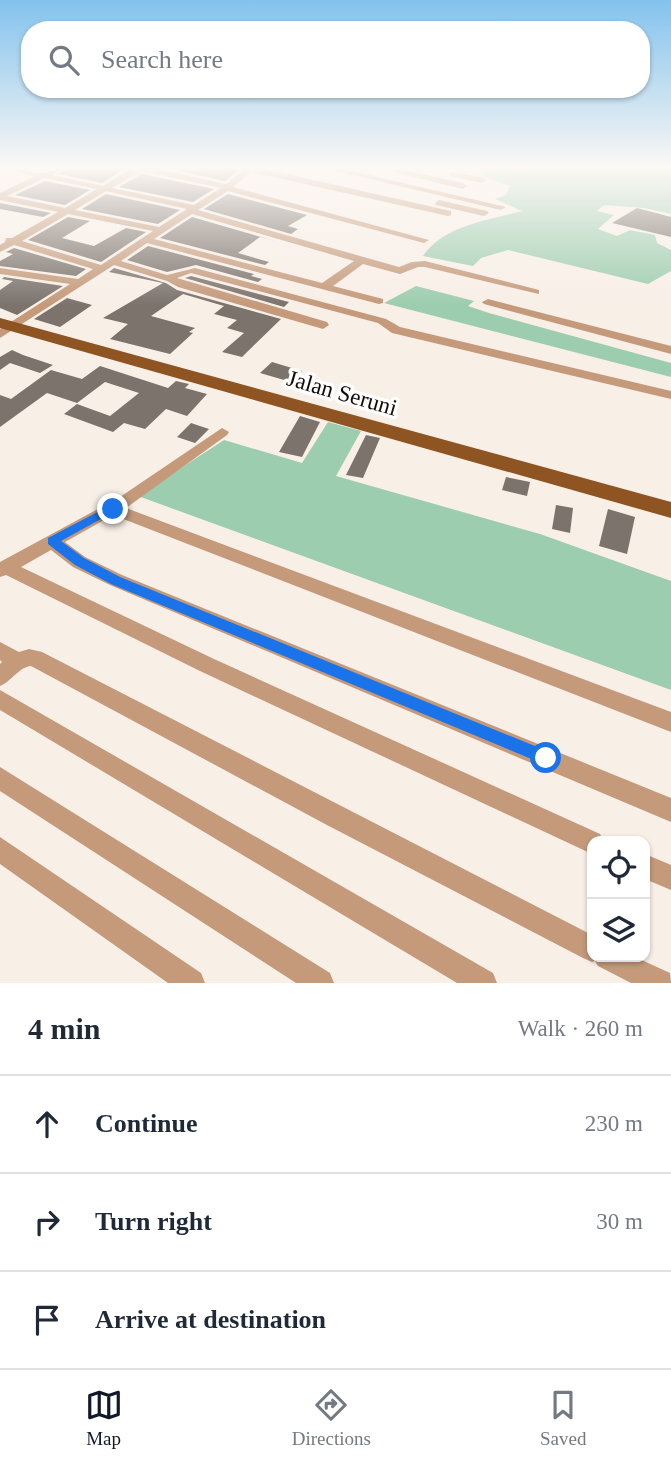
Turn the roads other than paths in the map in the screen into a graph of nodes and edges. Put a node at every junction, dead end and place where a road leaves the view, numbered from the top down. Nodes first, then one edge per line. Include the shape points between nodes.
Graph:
1 (62, 213) edge
2 (74, 213) edge
3 (187, 213) edge
4 (206, 213) edge
5 (323, 213) edge
6 (160, 230) junction
7 (0, 237) edge
8 (146, 240) junction
9 (424, 240) dead end
10 (13, 242) junction
11 (0, 249) edge
12 (362, 260) junction
13 (106, 265) junction
14 (0, 271) edge
15 (169, 278) junction
16 (77, 282) junction
17 (325, 286) junction
18 (535, 292) dead end
19 (379, 301) dead end
20 (488, 302) dead end
21 (323, 325) dead end
22 (4, 328) edge
23 (671, 350) edge
24 (671, 395) edge
25 (222, 432) dead end
26 (113, 509) junction
27 (671, 510) edge
28 (52, 541) junction
29 (3, 568) edge
30 (6, 663) edge
31 (0, 699) edge
32 (671, 722) edge
33 (0, 778) edge
34 (671, 810) edge
35 (587, 840) edge
36 (0, 849) edge
37 (650, 868) edge
38 (671, 878) edge
39 (587, 946) edge
40 (617, 962) edge
41 (191, 983) edge
42 (320, 983) edge
43 (483, 983) edge
44 (660, 983) edge

1 - 10 street
2 - 6 street
3 - 6 street
4 - 12 street
5 - 9 street
6 - 8 street
7 - 10 street
8 - 13 street
8 - 17 street
10 - 11 street
10 - 13 street
12 - 17 street
12 - 18 street via 400,271 425,264
13 - 15 street
13 - 16 street
14 - 16 street
15 - 21 street
15 - 24 street via 191,270 382,321 396,330
16 - 22 street
17 - 19 street
20 - 23 street
22 - 27 main road, Jalan Seruni
25 - 26 street
26 - 28 street
26 - 32 street
28 - 29 street
28 - 34 street via 79,562 116,580
29 - 35 street
30 - 39 street via 35,658
31 - 43 street
33 - 42 street
36 - 41 street
37 - 38 street
40 - 44 street

